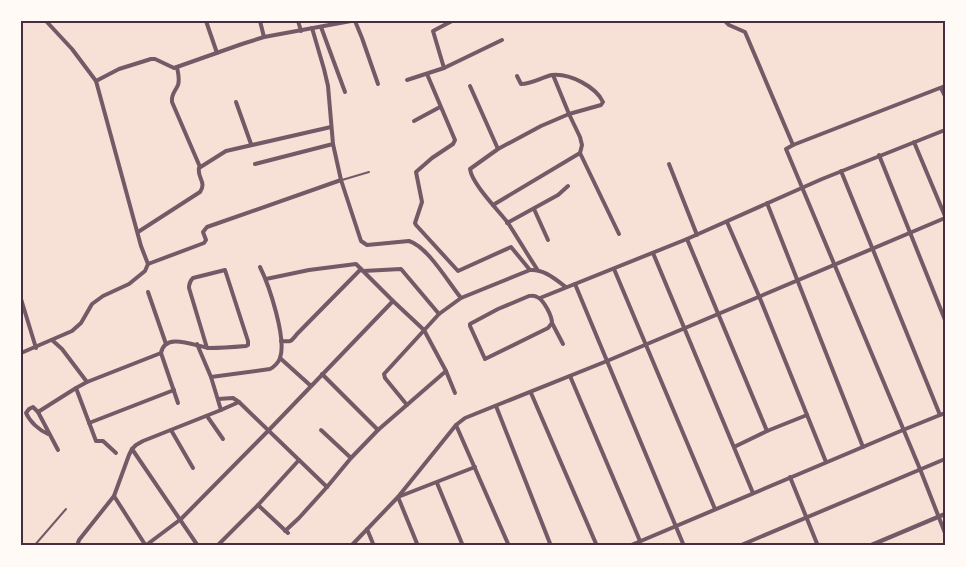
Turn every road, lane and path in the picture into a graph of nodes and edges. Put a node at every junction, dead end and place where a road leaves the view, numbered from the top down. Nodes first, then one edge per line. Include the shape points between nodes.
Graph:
1 (46, 21) edge
2 (206, 21) edge
3 (260, 21) edge
4 (298, 21) edge
5 (350, 21) edge
6 (355, 21) edge
7 (452, 21) edge
8 (725, 21) edge
9 (322, 27) junction
10 (312, 28) junction
11 (301, 31) junction
12 (264, 37) junction
13 (502, 40) dead end
14 (217, 54) junction
15 (177, 67) junction
16 (444, 68) junction
17 (427, 74) junction
18 (553, 75) junction
19 (518, 76) dead end
20 (407, 80) dead end
21 (96, 81) junction
22 (378, 84) dead end
23 (470, 86) dead end
24 (943, 87) edge
25 (345, 92) dead end
26 (945, 96) edge
27 (236, 102) dead end
28 (440, 107) junction
29 (569, 114) junction
30 (414, 121) dead end
31 (331, 127) junction
32 (945, 130) edge
33 (914, 142) junction
34 (251, 144) junction
35 (333, 144) junction
36 (793, 145) junction
37 (498, 149) junction
38 (580, 153) junction
39 (879, 155) junction
40 (256, 164) dead end
41 (669, 164) dead end
42 (200, 167) junction
43 (840, 171) junction
44 (369, 172) dead end
45 (341, 180) junction
46 (568, 186) dead end
47 (802, 187) junction
48 (767, 203) junction
49 (493, 205) junction
50 (534, 209) junction
51 (945, 217) edge
52 (727, 222) junction
53 (508, 223) junction
54 (138, 232) junction
55 (910, 233) junction
56 (618, 234) dead end
57 (697, 235) junction
58 (687, 239) junction
59 (548, 240) dead end
60 (873, 249) junction
61 (653, 253) junction
62 (148, 264) junction
63 (834, 266) junction
64 (260, 267) dead end
65 (537, 269) junction
66 (614, 269) junction
67 (362, 270) junction
68 (530, 270) junction
69 (266, 279) junction
70 (798, 280) junction
71 (575, 284) junction
72 (566, 287) junction
73 (148, 292) dead end
74 (759, 296) junction
75 (460, 298) junction
76 (540, 298) junction
77 (21, 299) edge
78 (392, 301) junction
79 (718, 313) junction
80 (439, 314) junction
81 (945, 320) edge
82 (552, 323) junction
83 (684, 328) junction
84 (424, 330) junction
85 (52, 340) junction
86 (281, 341) junction
87 (166, 344) junction
88 (197, 344) junction
89 (563, 344) dead end
90 (645, 345) junction
91 (36, 348) junction
92 (207, 348) junction
93 (161, 353) junction
94 (21, 354) edge
95 (280, 358) junction
96 (607, 361) junction
97 (446, 371) junction
98 (322, 374) junction
99 (570, 376) junction
100 (211, 377) junction
101 (87, 382) junction
102 (311, 386) junction
103 (76, 388) junction
104 (174, 390) junction
105 (531, 392) junction
106 (455, 393) dead end
107 (218, 400) junction
108 (178, 402) dead end
109 (238, 402) junction
110 (406, 405) junction
111 (496, 406) junction
112 (221, 410) junction
113 (38, 412) junction
114 (942, 414) edge
115 (807, 415) junction
116 (207, 416) junction
117 (89, 423) junction
118 (456, 425) junction
119 (171, 430) junction
120 (321, 430) dead end
121 (378, 430) junction
122 (903, 430) junction
123 (268, 431) junction
124 (767, 431) junction
125 (48, 434) junction
126 (223, 440) dead end
127 (734, 447) junction
128 (863, 447) junction
129 (132, 449) junction
130 (58, 450) dead end
131 (116, 453) dead end
132 (351, 458) junction
133 (945, 459) edge
134 (299, 460) junction
135 (826, 462) junction
136 (475, 467) junction
137 (193, 468) dead end
138 (920, 469) junction
139 (790, 477) junction
140 (437, 483) junction
141 (328, 487) junction
142 (753, 493) junction
143 (114, 496) junction
144 (398, 497) junction
145 (258, 504) junction
146 (66, 508) dead end
147 (715, 510) junction
148 (945, 514) edge
149 (938, 516) junction
150 (808, 517) junction
151 (180, 519) junction
152 (676, 526) junction
153 (367, 529) junction
154 (945, 534) edge
155 (640, 541) junction
156 (34, 546) edge
157 (78, 546) edge
158 (145, 546) edge
159 (198, 546) edge
160 (217, 546) edge
161 (351, 546) edge
162 (374, 546) edge
163 (418, 546) edge
164 (463, 546) edge
165 (509, 546) edge
166 (551, 546) edge
167 (597, 546) edge
168 (630, 546) edge
169 (684, 546) edge
170 (739, 546) edge
171 (818, 546) edge
172 (869, 546) edge

1 - 21 street via 72,48
2 - 14 street
3 - 12 street
4 - 11 street
5 - 9 street
6 - 22 street
7 - 16 street via 433,31
8 - 36 street via 745,32
9 - 10 street
9 - 25 street
10 - 11 street
10 - 31 street via 328,86
11 - 12 street
12 - 14 street
13 - 16 street
14 - 15 street
15 - 21 street via 151,59 119,69
15 - 42 street via 179,82 172,102
16 - 17 street
17 - 20 street
17 - 28 street
18 - 19 street via 524,84 520,83
18 - 29 street
18 - 29 street via 576,78 604,102
21 - 54 street
23 - 37 street
24 - 26 street
24 - 36 street
27 - 34 street
28 - 30 street
28 - 68 street via 455,140 416,172 422,202 416,225 458,271 511,247
29 - 37 street
29 - 38 street via 581,139
31 - 34 street
31 - 35 street
32 - 33 street
33 - 39 street
33 - 51 street
34 - 42 street via 226,151
35 - 40 street
35 - 45 street
36 - 47 street via 786,150
37 - 49 street via 470,170
38 - 49 street
38 - 56 street
39 - 43 street
39 - 55 street
41 - 57 street
42 - 54 street via 198,173 203,183 200,192
43 - 47 street
43 - 60 street
44 - 45 lane
45 - 62 street via 207,226 203,232 204,243
45 - 75 street via 362,243 414,243 426,252
46 - 50 street
47 - 48 street
47 - 63 street
48 - 52 street
48 - 70 street
49 - 53 street
50 - 53 street
50 - 59 street
51 - 55 street
52 - 57 street
52 - 74 street
53 - 65 street
54 - 62 street
55 - 60 street
55 - 81 street
57 - 58 street
58 - 61 street
58 - 79 street
60 - 63 street
60 - 114 street
61 - 66 street
61 - 83 street
62 - 85 street via 129,284 92,304 81,323
63 - 70 street
63 - 122 street
64 - 69 street
65 - 68 street
65 - 72 street
66 - 71 street
66 - 90 street
67 - 69 street via 354,264
67 - 78 street
67 - 80 street via 401,269
67 - 86 street via 292,340
68 - 75 street
69 - 86 street
70 - 74 street
70 - 128 street
71 - 72 street
71 - 96 street
72 - 76 street
73 - 87 street
74 - 79 street
74 - 115 street
75 - 80 street
76 - 82 street via 552,315
76 - 82 street via 526,297 470,324 485,359 548,328
77 - 91 street
78 - 84 street
78 - 98 street
79 - 83 street
79 - 124 street
80 - 84 street
82 - 89 street
83 - 90 street
83 - 127 street
84 - 97 street
84 - 110 street via 384,374
85 - 91 street
85 - 101 street
86 - 95 street
87 - 88 street
87 - 93 street
88 - 92 street
88 - 100 street
90 - 96 street
90 - 147 street
91 - 94 street
92 - 92 street via 248,344 225,270 194,278 189,284
93 - 101 street
93 - 104 street
95 - 100 street via 270,369
95 - 102 street
96 - 99 street
96 - 152 street
97 - 106 street
97 - 110 street
98 - 102 street
98 - 121 street
99 - 105 street
99 - 155 street
100 - 107 street
101 - 103 street
102 - 123 street
103 - 113 street
103 - 117 street
104 - 108 street
104 - 117 street
105 - 111 street
105 - 167 street
107 - 109 street via 232,398
107 - 112 street
109 - 112 street
109 - 123 street
110 - 121 street
111 - 118 street via 473,414
111 - 166 street
112 - 116 street
113 - 125 street
113 - 125 street via 33,407 26,413 27,417
114 - 122 street
115 - 124 street
115 - 135 street
116 - 119 street
116 - 126 street
117 - 131 street via 96,441 103,441
118 - 136 street
118 - 144 street
119 - 129 street
119 - 137 street
120 - 132 street
121 - 132 street
122 - 128 street
122 - 138 street
123 - 134 street
123 - 151 street
124 - 127 street
125 - 130 street
127 - 142 street
128 - 135 street
129 - 143 street
129 - 151 street
132 - 141 street
133 - 138 street
134 - 141 street
134 - 145 street
135 - 139 street
136 - 140 street
136 - 165 street
138 - 149 street
138 - 150 street
139 - 142 street
139 - 150 street
140 - 144 street
140 - 164 street
141 - 145 street via 286,532
142 - 147 street
143 - 157 street via 79,540
143 - 158 street
144 - 153 street
144 - 163 street
145 - 160 street
146 - 156 lane
147 - 152 street
148 - 149 street
149 - 154 street
149 - 172 street
150 - 170 street
150 - 171 street
151 - 158 street
151 - 159 street
152 - 155 street
152 - 169 street
153 - 161 street
153 - 162 street
155 - 168 street

